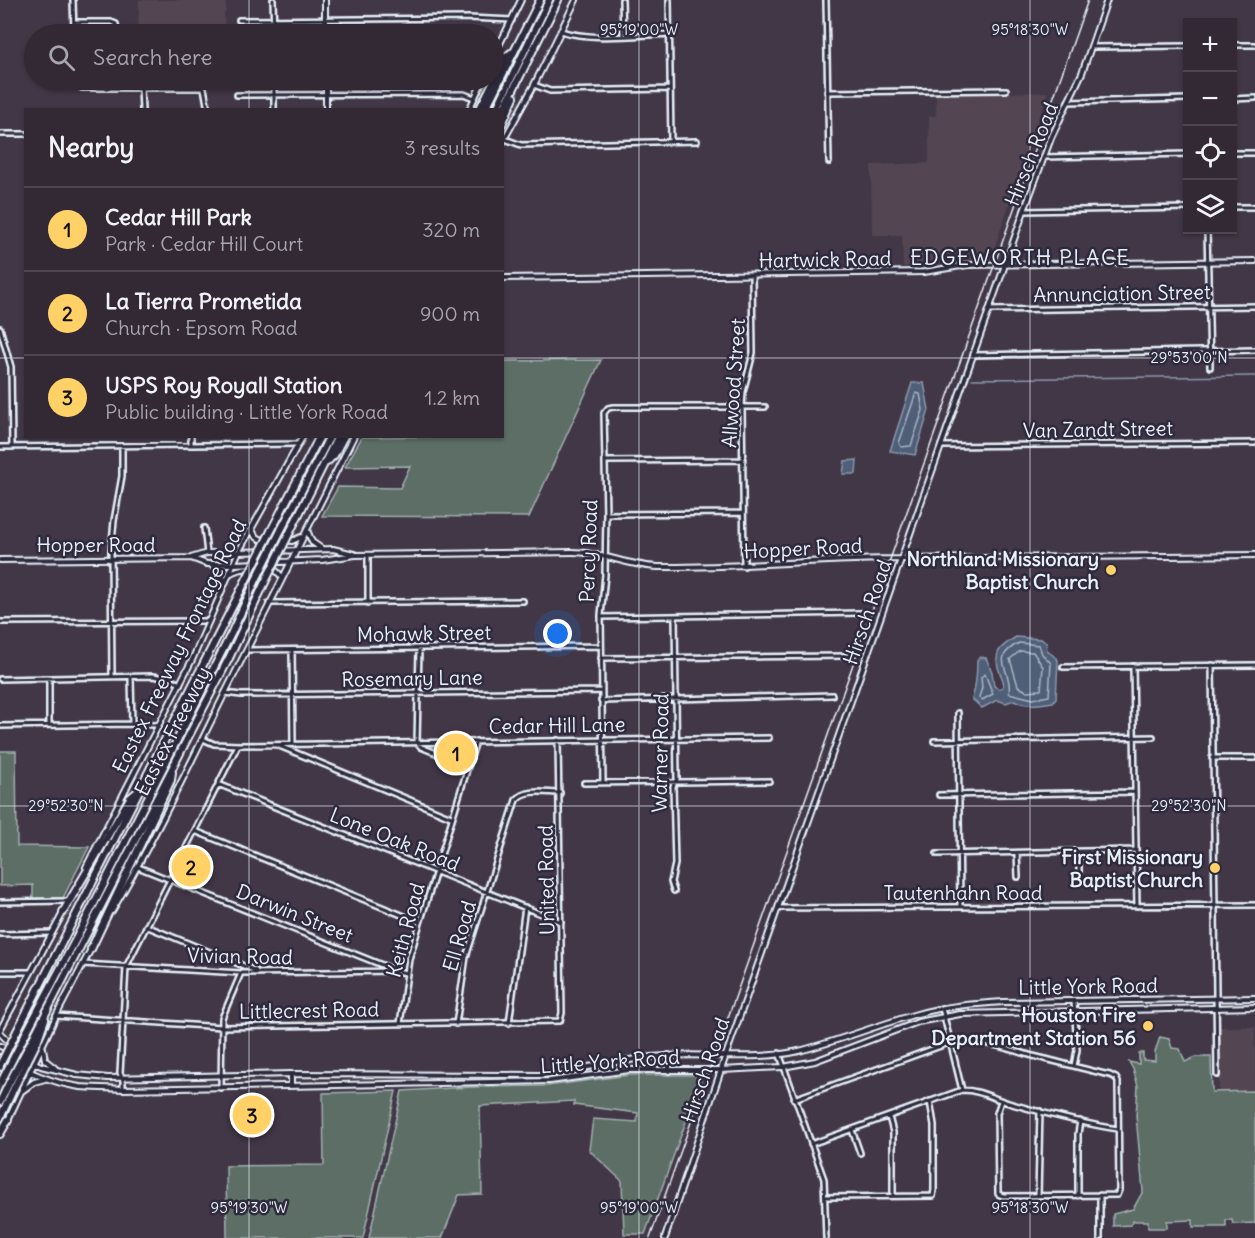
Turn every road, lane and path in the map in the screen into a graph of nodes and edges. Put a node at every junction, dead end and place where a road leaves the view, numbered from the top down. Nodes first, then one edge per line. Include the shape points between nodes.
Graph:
1 (73, 0) edge
2 (273, 0) edge
3 (325, 0) edge
4 (521, 0) edge
5 (540, 0) edge
6 (549, 0) edge
7 (558, 0) edge
8 (576, 0) edge
9 (622, 0) edge
10 (669, 0) edge
11 (826, 0) edge
12 (1107, 0) edge
13 (325, 19) junction
14 (239, 20) dead end
15 (273, 20) junction
16 (512, 20) junction
17 (74, 22) joint
18 (116, 24) edge
19 (273, 24) edge
20 (325, 24) edge
21 (561, 31) junction
22 (670, 34) junction
23 (623, 35) junction
24 (504, 36) edge
25 (1237, 45) edge
26 (1255, 45) edge
27 (1183, 46) edge
28 (1091, 47) junction
29 (515, 49) junction
30 (504, 63) edge
31 (504, 71) edge
32 (520, 77) junction
33 (534, 85) junction
34 (670, 89) junction
35 (141, 90) edge
36 (204, 90) edge
37 (274, 90) edge
38 (326, 90) edge
39 (478, 90) edge
40 (490, 90) edge
41 (495, 90) edge
42 (1006, 90) dead end
43 (828, 92) junction
44 (237, 95) dead end
45 (274, 95) junction
46 (326, 95) junction
47 (1255, 98) edge
48 (474, 99) junction
49 (1183, 99) edge
50 (1237, 99) edge
51 (1068, 102) junction
52 (142, 108) edge
53 (208, 108) edge
54 (274, 108) edge
55 (326, 108) edge
56 (470, 108) edge
57 (480, 108) edge
58 (486, 108) edge
59 (497, 108) edge
60 (504, 108) edge
61 (504, 120) edge
62 (0, 134) edge
63 (24, 134) edge
64 (504, 141) edge
65 (671, 141) junction
66 (697, 141) dead end
67 (1237, 153) edge
68 (1255, 153) edge
69 (1183, 154) edge
70 (1044, 157) junction
71 (829, 162) dead end
72 (1237, 207) edge
73 (1255, 207) edge
74 (1183, 208) edge
75 (1024, 211) junction
76 (1207, 234) edge
77 (1207, 261) junction
78 (1255, 261) edge
79 (1006, 264) junction
80 (752, 275) junction
81 (504, 278) edge
82 (1255, 306) edge
83 (1208, 307) junction
84 (990, 310) junction
85 (0, 328) edge
86 (1255, 350) edge
87 (1209, 351) junction
88 (974, 355) junction
89 (1210, 367) dead end
90 (742, 407) junction
91 (765, 407) dead end
92 (191, 438) edge
93 (302, 438) edge
94 (317, 438) edge
95 (329, 438) edge
96 (337, 438) edge
97 (344, 438) edge
98 (353, 438) edge
99 (1255, 442) edge
100 (299, 444) junction
101 (123, 445) junction
102 (191, 445) junction
103 (941, 446) junction
104 (0, 447) edge
105 (12, 447) junction
106 (742, 460) junction
107 (605, 461) junction
108 (322, 466) junction
109 (743, 513) junction
110 (606, 514) junction
111 (204, 528) dead end
112 (252, 528) junction
113 (306, 529) junction
114 (303, 536) junction
115 (323, 549) junction
116 (296, 550) junction
117 (239, 551) junction
118 (207, 553) junction
119 (355, 555) junction
120 (368, 555) junction
121 (604, 555) junction
122 (1255, 555) edge
123 (191, 558) junction
124 (111, 559) junction
125 (902, 559) junction
126 (0, 560) edge
127 (290, 561) junction
128 (210, 564) junction
129 (235, 564) junction
130 (744, 566) junction
131 (228, 576) junction
132 (282, 578) junction
133 (225, 582) junction
134 (523, 601) dead end
135 (269, 603) junction
136 (368, 603) junction
137 (861, 613) dead end
138 (675, 616) junction
139 (601, 617) junction
140 (111, 621) junction
141 (208, 621) junction
142 (0, 622) edge
143 (601, 646) junction
144 (419, 649) junction
145 (248, 650) junction
146 (292, 650) junction
147 (849, 656) dead end
148 (601, 658) junction
149 (676, 658) junction
150 (1212, 665) junction
151 (1255, 665) edge
152 (1133, 666) junction
153 (1063, 667) dead end
154 (112, 677) junction
155 (131, 677) junction
156 (49, 678) junction
157 (0, 679) edge
158 (180, 684) junction
159 (601, 691) junction
160 (419, 692) junction
161 (225, 693) junction
162 (292, 695) junction
163 (832, 695) dead end
164 (676, 700) junction
165 (601, 701) junction
166 (958, 712) dead end
167 (132, 724) junction
168 (49, 725) junction
169 (0, 726) edge
170 (159, 727) junction
171 (1135, 737) junction
172 (1153, 737) dead end
173 (769, 738) dead end
174 (203, 739) junction
175 (602, 739) junction
176 (677, 739) junction
177 (558, 740) junction
178 (476, 741) junction
179 (934, 741) dead end
180 (958, 741) junction
181 (417, 742) junction
182 (292, 743) junction
183 (276, 744) junction
184 (238, 745) junction
185 (1212, 758) junction
186 (1255, 758) edge
187 (173, 765) junction
188 (468, 766) junction
189 (769, 781) dead end
190 (675, 782) junction
191 (584, 783) dead end
192 (603, 783) junction
193 (218, 784) junction
194 (140, 790) junction
195 (1135, 792) junction
196 (560, 793) junction
197 (939, 795) dead end
198 (958, 795) junction
199 (452, 817) junction
200 (195, 831) junction
201 (1136, 850) junction
202 (1079, 852) junction
203 (1017, 853) junction
204 (937, 854) dead end
205 (959, 854) junction
206 (138, 867) junction
207 (436, 872) junction
208 (1079, 875) dead end
209 (1017, 877) dead end
210 (170, 879) junction
211 (674, 891) dead end
212 (488, 892) junction
213 (69, 901) junction
214 (0, 902) edge
215 (1214, 905) junction
216 (1255, 905) edge
217 (1137, 906) junction
218 (525, 907) junction
219 (960, 907) junction
220 (779, 908) junction
221 (63, 912) junction
222 (420, 922) junction
223 (561, 922) junction
224 (146, 926) junction
225 (52, 933) junction
226 (0, 934) edge
227 (92, 949) junction
228 (83, 964) junction
229 (126, 967) junction
230 (397, 971) junction
231 (0, 972) edge
232 (30, 972) junction
233 (257, 972) junction
234 (406, 972) junction
235 (241, 973) junction
236 (1215, 998) junction
237 (1255, 998) edge
238 (1159, 999) junction
239 (1144, 1000) junction
240 (1074, 1001) junction
241 (1020, 1002) junction
242 (988, 1003) junction
243 (1255, 1007) edge
244 (942, 1008) junction
245 (1215, 1008) junction
246 (1145, 1009) junction
247 (1159, 1009) junction
248 (1075, 1011) junction
249 (1020, 1012) junction
250 (988, 1013) junction
251 (56, 1016) junction
252 (945, 1016) junction
253 (560, 1020) joint
254 (123, 1021) junction
255 (509, 1023) junction
256 (400, 1024) junction
257 (456, 1024) junction
258 (222, 1026) junction
259 (0, 1031) edge
260 (951, 1042) junction
261 (38, 1044) junction
262 (0, 1046) edge
263 (779, 1053) junction
264 (726, 1055) junction
265 (669, 1056) junction
266 (0, 1057) edge
267 (35, 1063) junction
268 (0, 1066) edge
269 (1074, 1066) junction
270 (783, 1067) junction
271 (58, 1070) junction
272 (721, 1070) junction
273 (669, 1071) junction
274 (30, 1073) junction
275 (291, 1074) junction
276 (76, 1075) junction
277 (1217, 1075) dead end
278 (222, 1076) junction
279 (122, 1077) junction
280 (48, 1079) junction
281 (1, 1083) edge
282 (75, 1086) junction
283 (291, 1086) junction
284 (11, 1087) junction
285 (221, 1088) junction
286 (123, 1089) junction
287 (962, 1090) junction
288 (22, 1091) junction
289 (794, 1099) junction
290 (930, 1101) junction
291 (1001, 1101) junction
292 (0, 1102) edge
293 (1040, 1111) junction
294 (2, 1115) edge
295 (889, 1116) junction
296 (8, 1120) joint
297 (1080, 1121) junction
298 (1119, 1128) junction
299 (852, 1130) junction
300 (0, 1136) edge
301 (812, 1144) junction
302 (860, 1153) dead end
303 (893, 1196) junction
304 (1038, 1196) junction
305 (1078, 1196) junction
306 (1100, 1196) junction
307 (826, 1197) junction
308 (665, 1238) edge
309 (826, 1238) edge
310 (1100, 1238) edge

1 - 17 street
2 - 15 street
3 - 13 main road
4 - 16 main road
5 - 29 highway
6 - 59 highway
7 - 32 highway
8 - 21 main road
9 - 23 street
10 - 22 street
11 - 43 street
12 - 28 main road, Hirsch Road
13 - 15 street
13 - 16 street
13 - 20 main road
14 - 15 street
15 - 19 street
16 - 24 main road
17 - 18 street
21 - 23 street
21 - 33 main road
22 - 23 street
22 - 34 street
25 - 26 street
27 - 28 street
28 - 51 main road, Hirsch Road
29 - 30 highway
29 - 31 highway
32 - 60 highway
32 - 61 highway
33 - 34 street via 550,90
33 - 64 main road
34 - 65 street
35 - 52 street
36 - 53 street
37 - 45 street
38 - 46 main road
39 - 48 main road
40 - 57 highway
41 - 58 highway
42 - 43 street
43 - 71 street
44 - 45 street
45 - 46 street
45 - 54 street
46 - 48 street via 464,94
46 - 55 main road
47 - 50 street
48 - 56 main road
49 - 51 street
51 - 70 main road, Hirsch Road
62 - 63 street
64 - 65 street
65 - 66 street
67 - 68 street
69 - 70 street
70 - 75 main road, Hirsch Road
72 - 73 street
74 - 75 street
75 - 79 main road, Hirsch Road
76 - 77 street
77 - 78 main road, Hartwick Road
77 - 79 main road, Hartwick Road
77 - 83 street
79 - 80 main road, Hartwick Road via 924,272
79 - 84 main road, Hirsch Road
80 - 81 main road, Hartwick Road
80 - 90 street, Allwood Street via 753,353
82 - 83 street, Annunciation Street
83 - 84 street, Annunciation Street
83 - 87 street
84 - 88 main road, Hirsch Road
85 - 105 street via 11,367
86 - 87 street
87 - 88 street
87 - 89 street
88 - 103 main road, Hirsch Road
90 - 91 street
90 - 106 street, Allwood Street
90 - 107 street, Percy Road via 608,408 604,413
92 - 102 street
93 - 100 main road, Eastex Freeway Frontage Road
94 - 194 highway, Eastex Freeway, bridge
95 - 281 highway, bridge
96 - 108 highway, Eastex Freeway
97 - 108 highway
98 - 113 main road
99 - 103 street, Van Zandt Street
100 - 102 street
100 - 112 main road, Eastex Freeway Frontage Road
101 - 102 street
101 - 105 street
101 - 124 street
103 - 125 main road, Hirsch Road
104 - 105 street
106 - 107 street
106 - 109 street, Allwood Street
107 - 110 street, Percy Road
108 - 187 highway, Eastex Freeway, bridge
109 - 110 street
109 - 130 street, Allwood Street
110 - 121 street, Percy Road
111 - 118 street
112 - 114 main road via 260,539 292,541
112 - 117 main road, Eastex Freeway Frontage Road
113 - 114 main road
113 - 115 main road via 312,542
114 - 116 main road
115 - 116 main road, Hopper Road
115 - 119 main road, Hopper Road
116 - 117 main road, Hopper Road
116 - 127 main road
117 - 118 main road, Hopper Road
117 - 129 main road, Eastex Freeway Frontage Road
118 - 123 main road, Hopper Road
119 - 120 main road, Hopper Road
119 - 127 main road, Hopper Road
120 - 121 main road, Hopper Road
120 - 136 street
121 - 130 main road, Hopper Road via 648,567
121 - 139 street, Percy Road
122 - 125 main road, Hopper Road
123 - 124 main road, Hopper Road
123 - 128 main road, Hopper Road
124 - 126 main road, Hopper Road
124 - 140 street
125 - 130 main road, Hopper Road
125 - 220 main road, Hirsch Road
127 - 129 main road, Hopper Road
127 - 132 main road
128 - 129 main road, Hopper Road
128 - 133 main road
129 - 131 main road, Eastex Freeway Frontage Road
131 - 132 main road via 238,569 262,568 275,570
131 - 133 main road, Eastex Freeway Frontage Road
132 - 135 main road
133 - 141 main road, Eastex Freeway Frontage Road
134 - 136 street
135 - 136 street
135 - 145 main road
137 - 138 street
138 - 139 street
138 - 149 street, Warner Road
139 - 143 street, Percy Road
140 - 141 street
140 - 142 street
140 - 154 street
141 - 158 main road, Eastex Freeway Frontage Road
143 - 144 street, Mohawk Street
143 - 148 street, Percy Road
144 - 146 street, Mohawk Street
144 - 160 street
145 - 146 street, Mohawk Street
145 - 161 main road
146 - 162 street
147 - 149 street
148 - 149 street
148 - 159 street, Percy Road
149 - 164 street, Warner Road
150 - 151 street
150 - 152 street
150 - 185 street
152 - 153 street
152 - 171 street
154 - 155 street
154 - 156 street
155 - 158 street via 162,677
155 - 167 street
156 - 157 street
156 - 168 street
158 - 170 main road, Eastex Freeway Frontage Road
159 - 160 street, Rosemary Lane
159 - 165 street, Percy Road
160 - 162 street, Rosemary Lane
160 - 181 street
161 - 162 street, Rosemary Lane
161 - 174 main road
162 - 182 street
163 - 164 street
164 - 165 street
164 - 176 street, Warner Road
165 - 175 street, Percy Road
166 - 180 street
167 - 168 street
167 - 170 street
168 - 169 street
170 - 213 main road, Eastex Freeway Frontage Road
171 - 172 street
171 - 180 street
171 - 195 street
173 - 176 street, Cedar Hill Lane
174 - 184 street, Cedar Hill Lane via 214,744
174 - 206 main road
175 - 176 street, Cedar Hill Lane
175 - 177 street, Cedar Hill Lane
175 - 192 street, Percy Road
176 - 190 street, Warner Road
177 - 178 street, Cedar Hill Lane
177 - 196 street, United Road
178 - 181 street, Cedar Hill Lane
178 - 188 street, Keith Road
179 - 180 street
180 - 198 street
181 - 182 street, Cedar Hill Lane
181 - 188 street
182 - 183 street, Cedar Hill Lane
183 - 184 street, Cedar Hill Lane
183 - 199 street
184 - 193 street
185 - 186 street
185 - 215 street
187 - 227 highway via 171,780 150,828
187 - 261 highway, Eastex Freeway via 46,1013
188 - 199 street, Keith Road
189 - 190 street
190 - 192 street
190 - 211 street, Warner Road via 675,864 671,882
191 - 192 street
193 - 200 street
193 - 207 street, Lone Oak Road
194 - 221 highway via 130,798
194 - 268 highway, Eastex Freeway, bridge
195 - 198 street
195 - 201 street
196 - 212 street, Ell Road via 526,793 517,797
196 - 223 street, United Road
197 - 198 street
198 - 205 street
199 - 207 street, Keith Road
200 - 210 street
200 - 222 street
201 - 202 street
201 - 217 street
202 - 203 street
202 - 208 street
203 - 205 street
203 - 209 street
204 - 205 street
205 - 219 street
206 - 210 street, Darwin Street
206 - 227 main road
207 - 212 street, Lone Oak Road
207 - 222 street, Keith Road
210 - 224 street
210 - 230 street, Darwin Street
212 - 218 street, Lone Oak Road
212 - 257 street, Ell Road via 466,957
213 - 214 street
213 - 221 main road, Eastex Freeway Frontage Road
215 - 216 street, Tautenhahn Road
215 - 217 street, Tautenhahn Road
215 - 236 street
217 - 219 street, Tautenhahn Road
218 - 223 street, Lone Oak Road
218 - 255 street
219 - 220 street, Tautenhahn Road
220 - 264 main road, Hirsch Road
221 - 225 main road, Eastex Freeway Frontage Road
222 - 234 street, Keith Road
223 - 253 street, United Road
224 - 229 street
224 - 233 street
225 - 226 street
225 - 232 main road, Eastex Freeway Frontage Road
227 - 228 main road
228 - 229 street, Vivian Road
228 - 251 main road
229 - 235 street, Vivian Road
229 - 254 street
230 - 233 street, Vivian Road
230 - 234 street, Darwin Street
231 - 232 street
232 - 259 main road, Eastex Freeway Frontage Road
233 - 235 street, Vivian Road
234 - 256 street, Keith Road
235 - 258 street
236 - 237 main road, Little York Road
236 - 238 main road, Little York Road
236 - 245 street
238 - 239 main road, Little York Road
238 - 247 main road
239 - 240 main road, Little York Road
239 - 246 main road
240 - 241 main road, Little York Road
240 - 248 street
241 - 242 main road, Little York Road
241 - 249 main road
242 - 244 main road, Little York Road
242 - 250 main road
243 - 245 main road, Little York Road
244 - 252 street
244 - 263 main road, Little York Road via 798,1051
245 - 247 main road, Little York Road
245 - 277 street
246 - 247 main road, Little York Road
246 - 248 main road, Little York Road
248 - 249 main road, Little York Road
248 - 269 street
249 - 250 main road, Little York Road
250 - 252 main road, Little York Road
251 - 254 street, Littlecrest Road
251 - 261 main road
252 - 260 street
252 - 270 main road, Little York Road via 831,1056
253 - 255 street, Littlecrest Road
254 - 258 street, Littlecrest Road
254 - 279 street
255 - 257 street, Littlecrest Road
256 - 257 street, Littlecrest Road
256 - 258 street, Littlecrest Road
258 - 278 street
259 - 261 main road via 21,1049 34,1052
260 - 269 street via 987,1041
260 - 287 street
260 - 289 street
261 - 267 main road
261 - 271 main road via 47,1062
261 - 284 highway, Eastex Freeway, bridge
262 - 267 main road, Little York Road
263 - 264 main road, Little York Road
263 - 270 street
264 - 265 main road, Little York Road
264 - 272 main road, Hirsch Road
265 - 273 main road
265 - 275 main road, Little York Road via 632,1058 540,1075
266 - 274 main road, Little York Road
267 - 271 main road, Little York Road
267 - 274 main road
268 - 288 main road via 21,1080
269 - 298 street via 1116,1078
270 - 272 main road, Little York Road
270 - 289 street
271 - 276 main road, Little York Road
272 - 273 main road, Little York Road
272 - 308 main road, Hirsch Road
273 - 283 main road, Little York Road via 629,1070 550,1081
274 - 280 main road, Little York Road
274 - 288 main road
275 - 278 main road, Little York Road
275 - 283 main road
276 - 279 main road, Little York Road
276 - 282 main road
278 - 279 main road, Little York Road
278 - 285 street
279 - 286 street
280 - 282 main road, Little York Road
280 - 288 main road via 34,1082
282 - 286 main road, Little York Road
283 - 285 main road, Little York Road
284 - 292 highway, Eastex Freeway
284 - 294 highway
285 - 286 main road, Little York Road
287 - 290 street
287 - 291 street via 975,1090
288 - 296 main road
289 - 301 street
290 - 295 street
290 - 303 street via 934,1125 933,1196
291 - 293 street
291 - 304 street via 997,1113 998,1194
293 - 297 street
293 - 304 street
295 - 299 street
295 - 303 street via 893,1132
296 - 300 highway
297 - 298 street
297 - 305 street
298 - 306 street via 1117,1195
299 - 301 street
299 - 302 street
301 - 307 street
303 - 307 street
304 - 305 street
305 - 306 street
306 - 310 street
307 - 309 street

